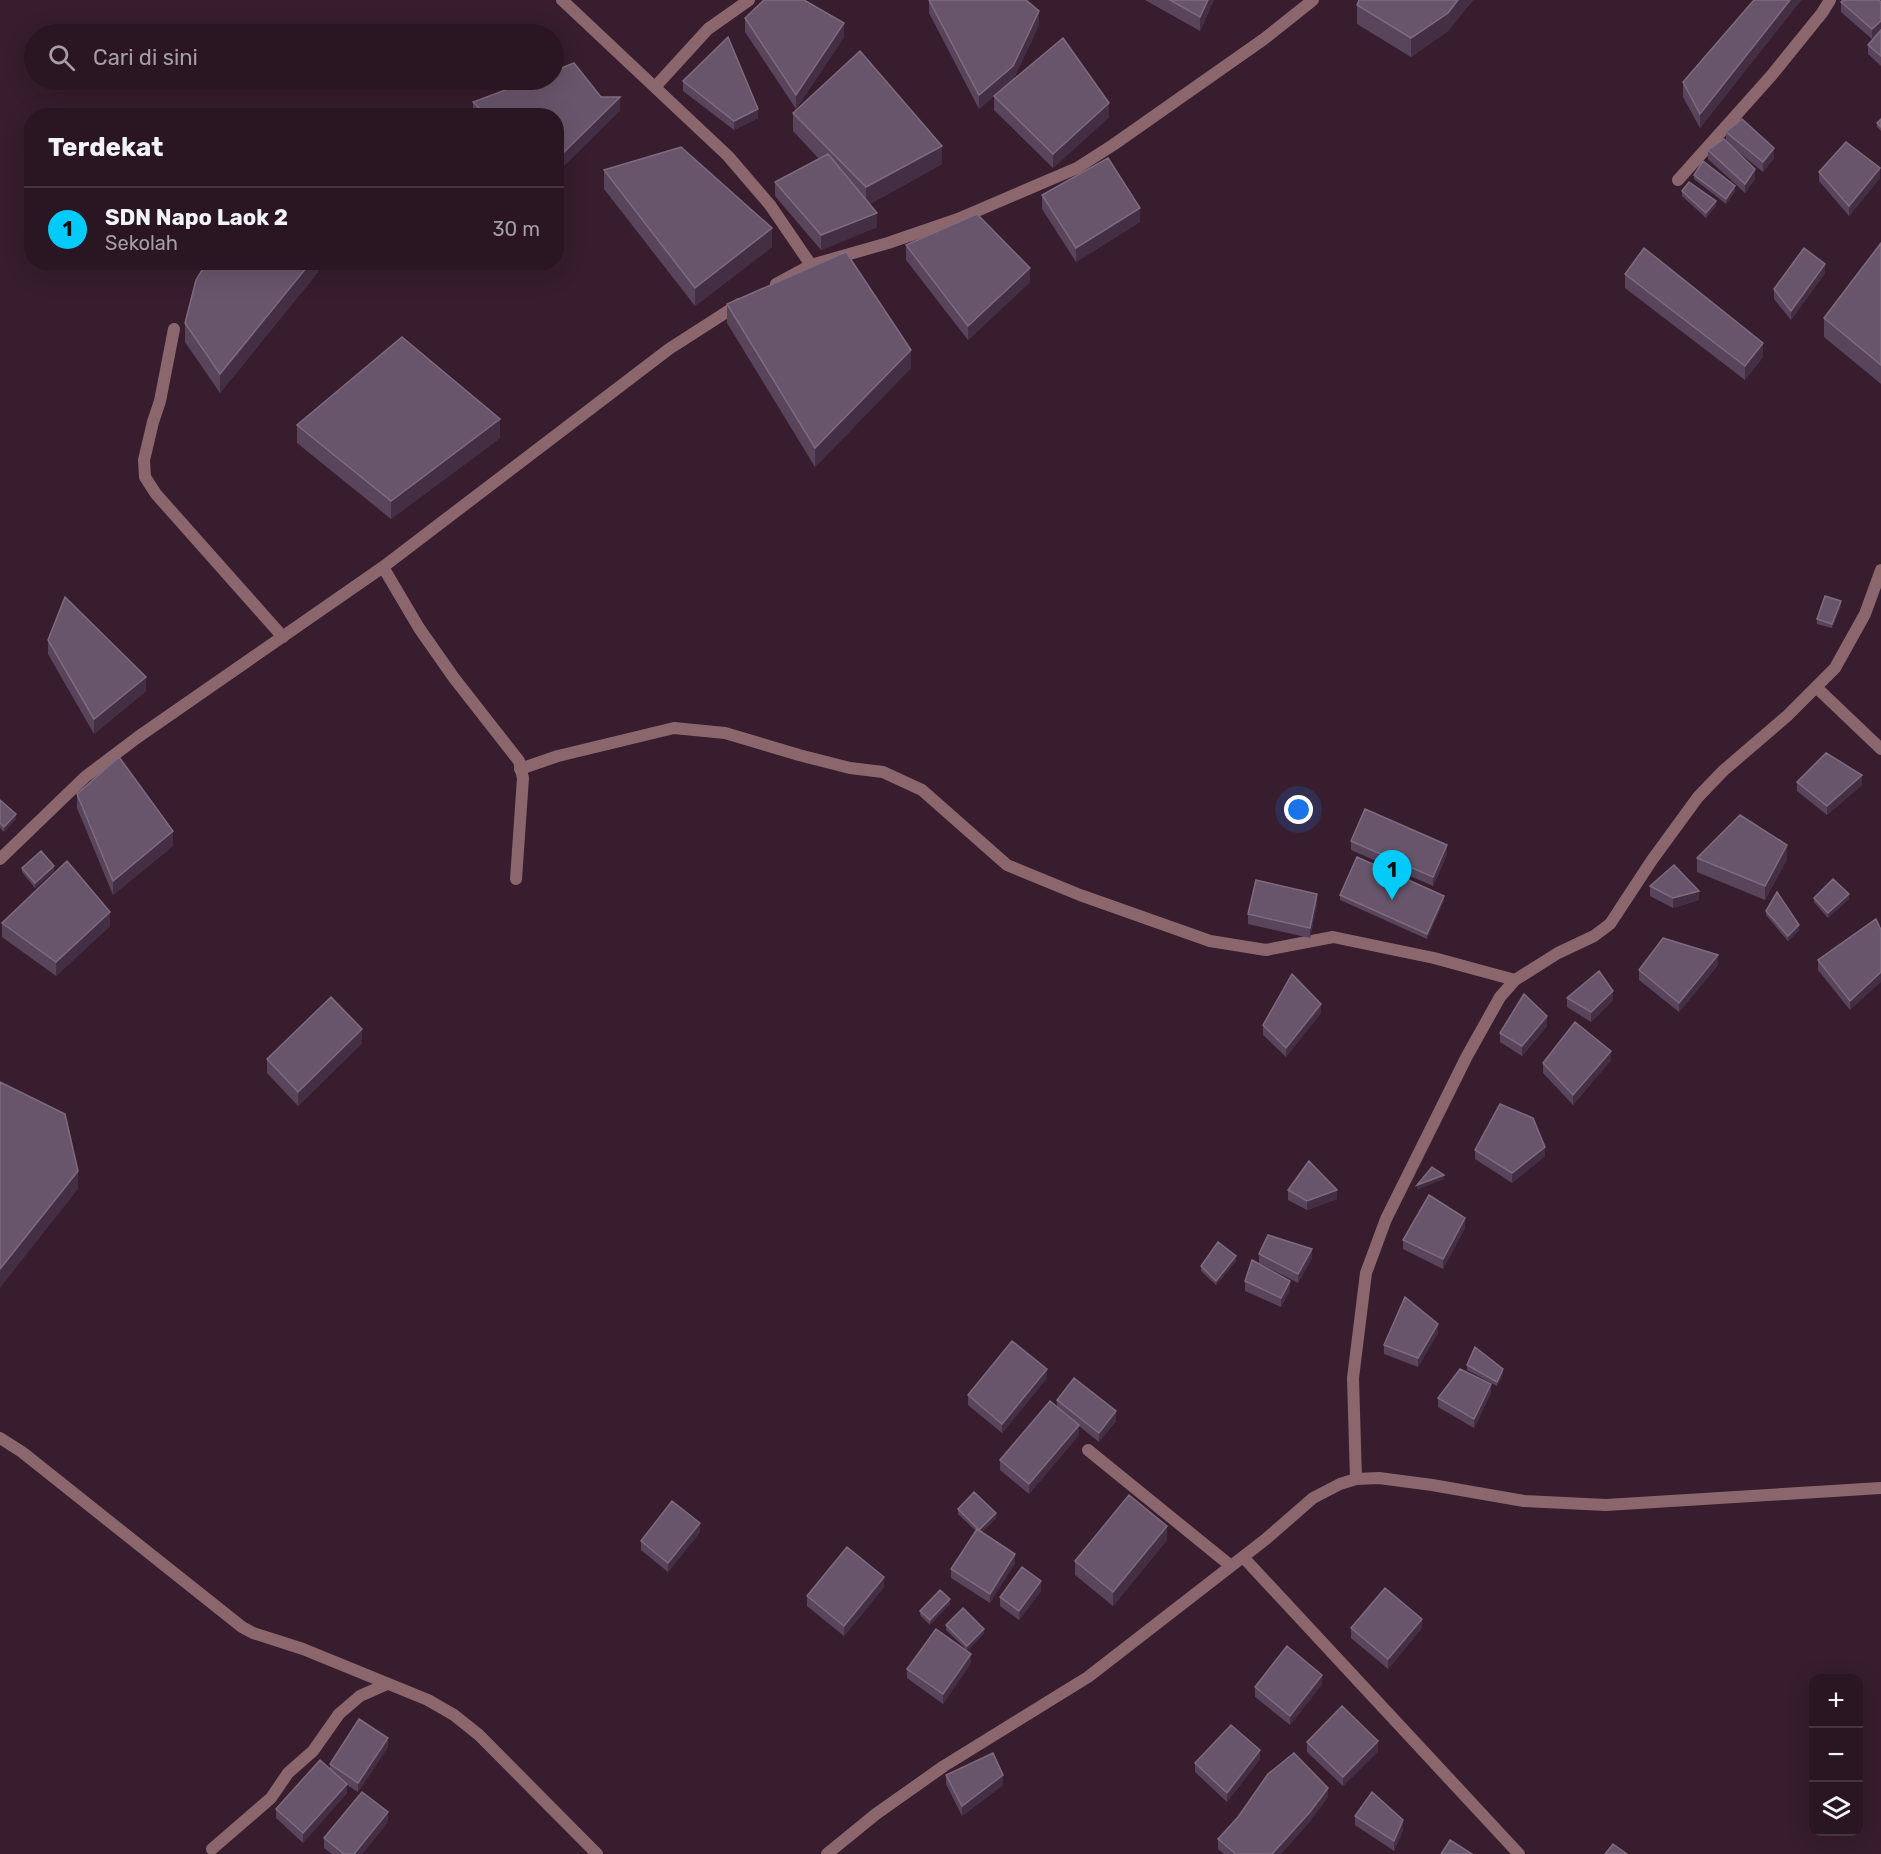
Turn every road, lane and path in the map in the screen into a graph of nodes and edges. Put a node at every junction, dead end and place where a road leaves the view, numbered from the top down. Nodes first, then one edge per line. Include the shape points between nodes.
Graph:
1 (562, 0) edge
2 (749, 0) edge
3 (1313, 0) edge
4 (1830, 0) edge
5 (655, 87) junction
6 (1678, 180) dead end
7 (811, 265) junction
8 (174, 329) dead end
9 (383, 567) junction
10 (1881, 570) edge
11 (282, 637) junction
12 (1816, 687) junction
13 (1881, 749) edge
14 (520, 769) junction
15 (0, 859) edge
16 (516, 879) dead end
17 (1515, 980) junction
18 (0, 1438) edge
19 (1088, 1450) dead end
20 (1356, 1479) junction
21 (1881, 1488) edge
22 (1243, 1557) junction
23 (1231, 1566) junction
24 (387, 1684) junction
25 (213, 1849) dead end
26 (597, 1854) edge
27 (827, 1854) edge
28 (1519, 1854) edge

1 - 5 street
2 - 5 street via 708,29
3 - 7 street via 1264,39 1077,168 958,219
4 - 6 street via 1771,76
5 - 7 street via 728,156 770,205
7 - 9 street via 756,294 669,349
8 - 11 street via 144,460 146,477 156,494
9 - 11 street
9 - 14 street via 419,628 519,761
10 - 12 street via 1849,646
11 - 15 street via 86,777
12 - 13 street
12 - 17 street via 1698,797 1610,924
14 - 16 street via 523,778
14 - 17 street via 674,728 725,733 850,768 883,772 922,790 1007,865 1210,941 1266,950 1333,937
17 - 20 street via 1500,997 1467,1056 1386,1220 1366,1273 1353,1378
18 - 24 street via 242,1627
19 - 23 street
20 - 21 street via 1379,1478 1524,1501 1606,1505
20 - 22 street via 1312,1498
22 - 23 street
22 - 28 street
23 - 27 street via 1088,1677 944,1766
24 - 25 street via 360,1696 339,1714 314,1751 288,1773 271,1798
24 - 26 street via 428,1700 479,1735

